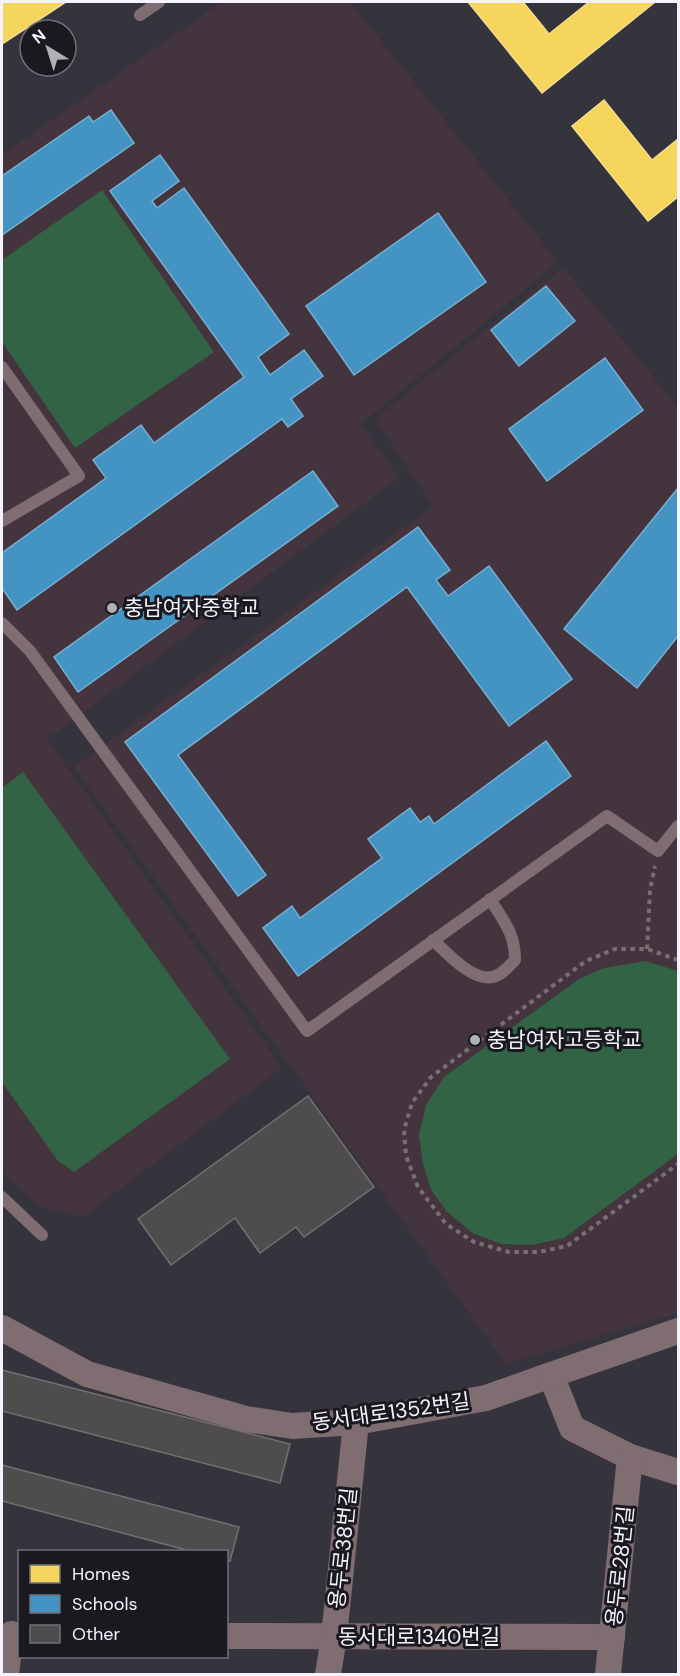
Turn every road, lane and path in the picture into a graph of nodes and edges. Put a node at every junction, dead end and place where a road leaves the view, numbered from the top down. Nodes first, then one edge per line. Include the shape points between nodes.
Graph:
1 (159, 2) edge
2 (140, 15) dead end
3 (2, 367) edge
4 (2, 521) edge
5 (2, 623) edge
6 (678, 826) edge
7 (658, 851) junction
8 (490, 899) junction
9 (433, 940) junction
10 (647, 949) junction
11 (678, 960) edge
12 (678, 1164) edge
13 (2, 1197) edge
14 (42, 1235) dead end
15 (2, 1328) edge
16 (678, 1331) edge
17 (551, 1375) junction
18 (356, 1422) junction
19 (630, 1457) junction
20 (678, 1472) edge
21 (11, 1634) edge
22 (228, 1636) edge
23 (334, 1637) junction
24 (612, 1637) junction
25 (6, 1674) edge
26 (328, 1674) edge
27 (608, 1674) edge

1 - 2 lane
3 - 4 lane via 79,476
5 - 9 lane via 30,651 307,1031
6 - 7 lane
7 - 8 lane via 607,816
7 - 10 path via 650,890
8 - 9 lane
8 - 9 lane via 515,944 515,960 505,970 492,978 474,975
10 - 11 path
10 - 12 path via 615,950 586,961 431,1077 412,1103 404,1130 406,1156 418,1187 446,1224 474,1242 509,1252 539,1252 567,1246
13 - 14 lane
15 - 18 street, 동서대로1352번길 via 87,1374 246,1419 292,1426
16 - 17 street, 동서대로1352번길
17 - 18 street, 동서대로1352번길 via 486,1398
17 - 19 street via 572,1428
18 - 23 street, 용두로38번길
19 - 20 street
19 - 24 street, 용두로28번길
21 - 25 street
22 - 23 street, 동서대로1340번길
23 - 24 street, 동서대로1340번길
23 - 26 street, 용두로38번길
24 - 27 street, 용두로28번길

